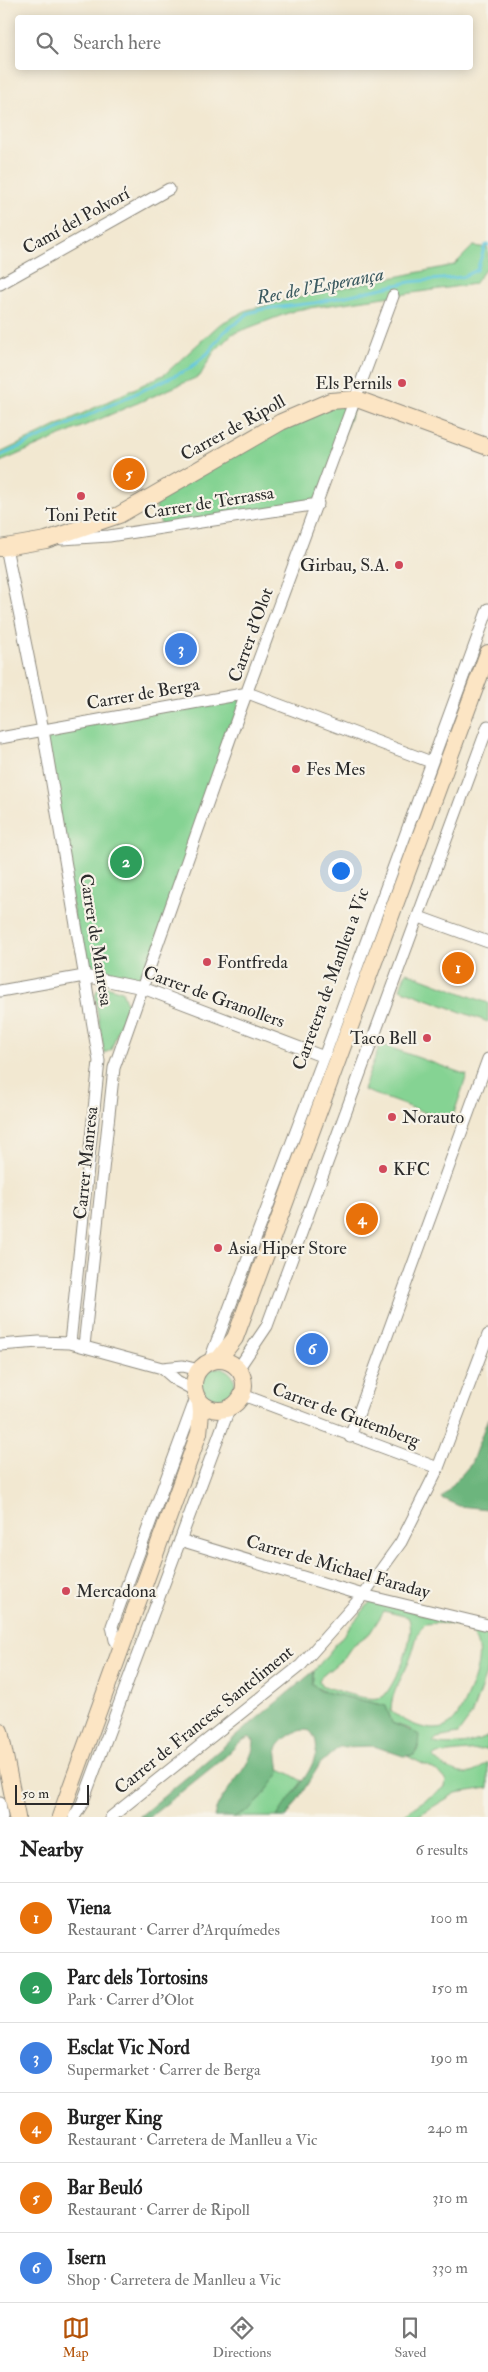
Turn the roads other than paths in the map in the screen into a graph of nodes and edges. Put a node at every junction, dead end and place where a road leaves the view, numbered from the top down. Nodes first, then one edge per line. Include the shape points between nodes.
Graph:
1 (170, 189) dead end
2 (0, 284) edge
3 (393, 296) dead end
4 (357, 399) junction
5 (488, 447) edge
6 (318, 504) junction
7 (46, 540) junction
8 (3, 548) edge
9 (488, 609) edge
10 (488, 653) edge
11 (248, 693) junction
12 (488, 726) edge
13 (43, 730) junction
14 (0, 738) edge
15 (431, 762) junction
16 (419, 917) junction
17 (488, 942) edge
18 (84, 976) junction
19 (143, 988) junction
20 (0, 991) edge
21 (324, 1057) junction
22 (488, 1059) edge
23 (488, 1335) edge
24 (235, 1338) junction
25 (70, 1342) junction
26 (0, 1345) edge
27 (84, 1346) junction
28 (209, 1364) junction
29 (162, 1368) junction
30 (237, 1368) junction
31 (242, 1395) junction
32 (197, 1396) junction
33 (223, 1410) junction
34 (200, 1432) junction
35 (350, 1437) junction
36 (438, 1468) junction
37 (180, 1540) junction
38 (363, 1595) junction
39 (488, 1625) edge
40 (121, 1649) junction
41 (0, 1736) edge
42 (0, 1803) edge
43 (2, 1817) edge
44 (17, 1817) edge
45 (60, 1817) edge
46 (74, 1817) edge
47 (111, 1817) edge

1 - 2 street, Camí del Polvorí
3 - 4 street, Carrer d'Olot
4 - 5 street, Carrer de Ripoll
4 - 6 street, Carrer d'Olot
4 - 7 street, Carrer de Ripoll via 330,401 281,422 119,515
6 - 7 street, Carrer de Terrassa via 109,536
6 - 11 street, Carrer d'Olot
7 - 8 street, Carrer de Ripoll
8 - 13 street, Carrer de Manresa
9 - 15 street, Carretera de Manlleu a Vic
10 - 24 street, Carretera de Manlleu a Vic
11 - 13 street, Carrer de Berga
11 - 15 street
11 - 19 street, Carrer d'Olot
12 - 16 street
13 - 14 street, Carrer de Berga
13 - 18 street, Carrer de Manresa
15 - 21 street, Carretera de Manlleu a Vic
16 - 17 street
16 - 30 street via 267,1326
18 - 19 street, Carrer de Granollers
18 - 20 street, Carrer de Granollers
18 - 25 street, Carrer de Manresa via 98,1061
19 - 21 street, Carrer de Granollers
19 - 27 street, Carrer Manresa via 114,1068
21 - 28 street, Carretera de Manlleu a Vic
22 - 35 street
23 - 36 street, Carrer de Francesc Santcliment
24 - 28 street, Carretera de Manlleu a Vic
24 - 30 street, Carretera de Manlleu a Vic
25 - 26 street
25 - 27 street
27 - 29 street
28 - 29 street
28 - 30 street via 227,1361
28 - 32 street via 194,1379
29 - 32 street
30 - 31 street via 244,1382
31 - 33 street via 235,1405
31 - 35 street, Carrer de Gutemberg
32 - 33 street via 209,1409
32 - 34 street
32 - 40 street via 112,1626
33 - 34 street
33 - 37 street
34 - 40 street
35 - 36 street, Carrer de Gutemberg
36 - 38 street, Carrer de Francesc Santcliment via 402,1542
37 - 38 street, Carrer de Michael Faraday
37 - 46 street via 82,1804
38 - 39 street, Carrer de Michael Faraday
38 - 47 street, Carrer de Francesc Santcliment via 301,1665
40 - 45 street
41 - 44 street
42 - 43 street

